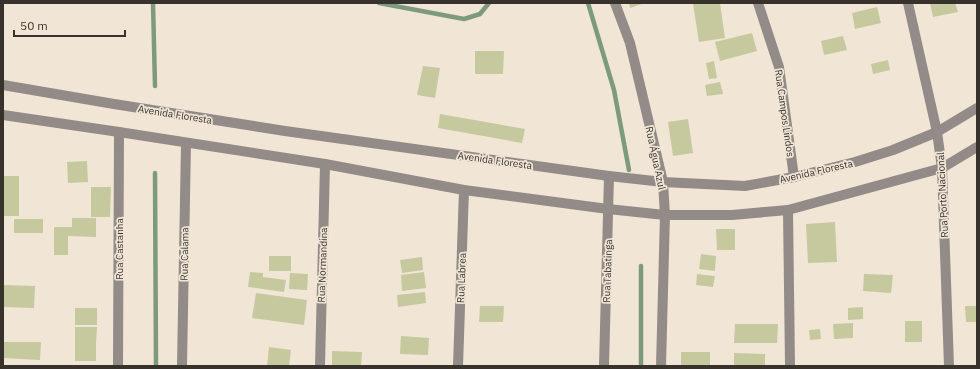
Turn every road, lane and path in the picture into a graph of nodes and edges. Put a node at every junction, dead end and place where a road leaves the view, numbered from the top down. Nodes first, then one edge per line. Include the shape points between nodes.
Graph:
1 (615, 3) edge
2 (758, 3) edge
3 (908, 3) edge
4 (3, 85) edge
5 (977, 108) edge
6 (3, 115) edge
7 (119, 132) junction
8 (937, 132) junction
9 (186, 143) junction
10 (977, 147) edge
11 (325, 164) junction
12 (942, 168) junction
13 (608, 176) junction
14 (794, 177) junction
15 (663, 182) junction
16 (464, 190) junction
17 (608, 209) junction
18 (788, 210) junction
19 (665, 215) junction
20 (118, 366) edge
21 (182, 366) edge
22 (320, 366) edge
23 (458, 366) edge
24 (604, 366) edge
25 (661, 366) edge
26 (790, 366) edge
27 (949, 366) edge

1 - 15 street, Rua Água Azul via 630,43
2 - 14 street, Rua Campos Lindos via 779,67
3 - 8 street, Rua Porto Nacional
4 - 13 street, Avenida Floresta via 285,131
5 - 8 street, Avenida Floresta
6 - 7 street
7 - 9 street
7 - 20 street, Rua Castanha
8 - 12 street, Rua Porto Nacional
8 - 14 street, Avenida Floresta via 855,162
9 - 11 street
9 - 21 street, Rua Calama
10 - 12 street
11 - 16 street
11 - 22 street, Rua Normandina
12 - 18 street
12 - 27 street, Rua Porto Nacional
13 - 15 street, Avenida Floresta
13 - 17 street, Rua Tabatinga
14 - 15 street, Avenida Floresta via 745,186
15 - 19 street, Rua Água Azul
16 - 17 street
16 - 23 street, Rua Labrea
17 - 19 street
17 - 24 street, Rua Tabatinga
18 - 19 street via 732,215
18 - 26 street
19 - 25 street, Rua Água Azul

